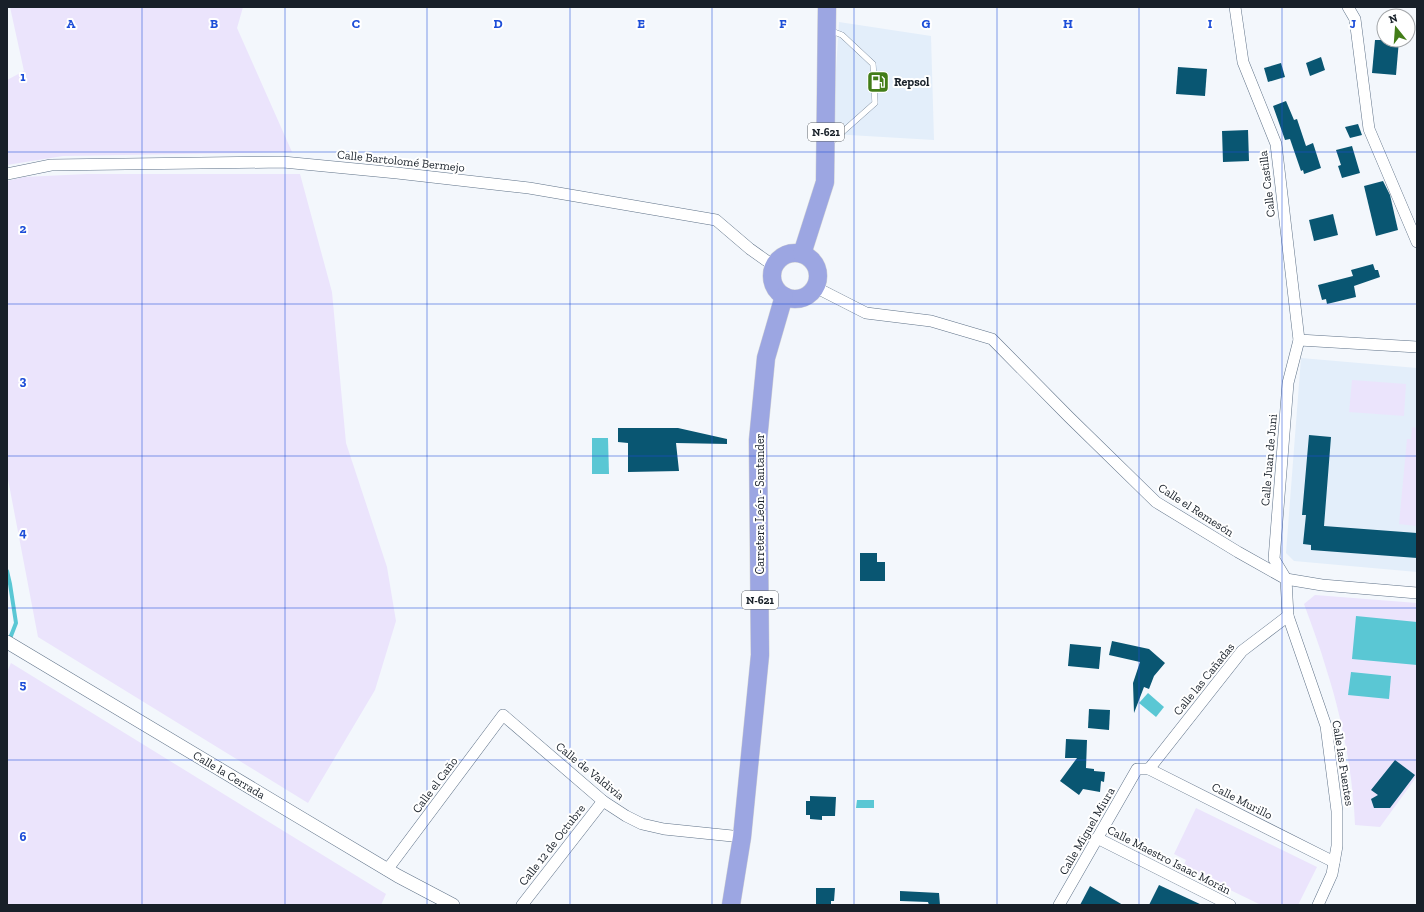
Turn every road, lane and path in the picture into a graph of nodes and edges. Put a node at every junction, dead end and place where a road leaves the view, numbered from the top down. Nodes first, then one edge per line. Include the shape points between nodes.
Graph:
1 (827, 7) edge
2 (1235, 7) edge
3 (1348, 7) edge
4 (827, 29) junction
5 (826, 148) junction
6 (7, 174) edge
7 (1417, 242) edge
8 (802, 254) junction
9 (774, 266) junction
10 (815, 286) junction
11 (784, 296) junction
12 (1299, 340) junction
13 (1417, 347) edge
14 (1286, 579) junction
15 (1417, 593) edge
16 (1288, 616) junction
17 (10, 644) edge
18 (503, 715) joint
19 (1137, 769) joint
20 (1149, 769) junction
21 (603, 801) junction
22 (742, 836) junction
23 (1097, 838) junction
24 (1334, 862) junction
25 (387, 870) junction
26 (453, 905) edge
27 (522, 905) edge
28 (731, 905) edge
29 (1059, 905) edge
30 (1230, 905) edge
31 (1318, 905) edge

1 - 4 highway, N-621
2 - 12 street, Calle Castilla via 1242,62 1276,144
3 - 7 street via 1355,19 1369,128
4 - 5 highway, N-621
4 - 5 lane via 842,35 873,64 875,103
5 - 8 highway, N-621 via 825,182
6 - 9 street, Calle Bartolomé Bermejo via 51,165 283,162 397,173 521,188 716,220
8 - 9 highway via 796,252 784,255
8 - 10 highway via 811,259 816,266 818,280
9 - 11 highway via 771,274 772,283
10 - 11 highway via 808,295 799,298
10 - 14 street, Calle el Remesón via 866,313 931,321 992,339 1156,502
11 - 22 highway, Carretera León - Santander / N-621 via 766,358 758,440 760,655
12 - 13 street
12 - 14 street, Calle Juan de Juni via 1288,383 1274,560
14 - 15 street, Calle el Remesón via 1322,585
14 - 16 street, Calle las Fuentes
16 - 20 street, Calle las Cañadas via 1242,650
16 - 24 street, Calle las Fuentes via 1326,726 1338,817
17 - 25 street, Calle la Cerrada
18 - 21 street, Calle de Valdivia
18 - 25 street, Calle el Caño
19 - 20 street, Calle Murillo
19 - 23 street, Calle Miguel Miura
20 - 24 street, Calle Murillo
21 - 22 street, Calle de Valdivia via 642,824 664,829
21 - 27 street, Calle 12 de Octubre
22 - 28 highway, Carretera León - Santander / N-621
23 - 29 street, Calle Miguel Miura
23 - 30 street, Calle Maestro Isaac Morán
24 - 31 street, Calle las Fuentes via 1332,874
25 - 26 street, Calle la Cerrada

